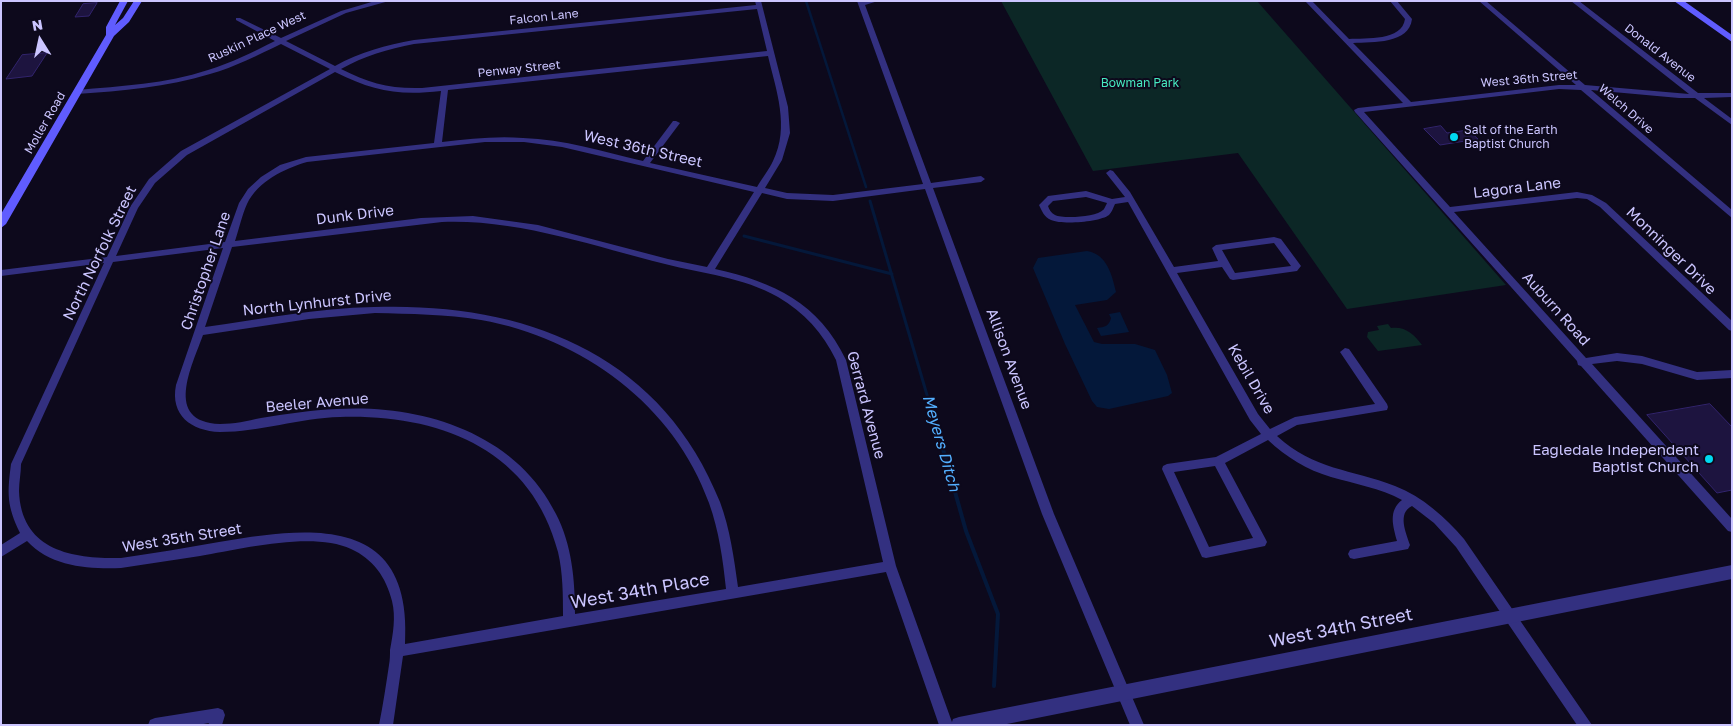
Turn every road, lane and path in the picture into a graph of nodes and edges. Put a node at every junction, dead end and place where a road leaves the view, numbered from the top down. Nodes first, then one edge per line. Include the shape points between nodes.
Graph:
1 (124, 1) edge
2 (138, 1) edge
3 (386, 1) edge
4 (874, 1) edge
5 (1308, 1) edge
6 (1393, 1) edge
7 (1482, 1) edge
8 (1574, 1) edge
9 (1678, 1) edge
10 (861, 2) edge
11 (759, 4) edge
12 (238, 19) dead end
13 (110, 35) junction
14 (1731, 38) edge
15 (279, 41) junction
16 (1346, 41) junction
17 (771, 54) junction
18 (335, 69) junction
19 (1582, 87) junction
20 (445, 88) junction
21 (77, 92) junction
22 (1697, 96) junction
23 (1732, 96) edge
24 (1409, 104) junction
25 (1358, 110) joint
26 (676, 123) dead end
27 (1732, 123) edge
28 (438, 144) junction
29 (297, 162) joint
30 (645, 164) junction
31 (1110, 173) dead end
32 (981, 180) dead end
33 (929, 186) junction
34 (760, 190) junction
35 (1589, 197) joint
36 (1130, 199) junction
37 (1112, 202) junction
38 (1447, 210) junction
39 (1732, 215) edge
40 (1, 224) edge
41 (229, 244) junction
42 (110, 259) junction
43 (1224, 263) junction
44 (709, 271) junction
45 (1171, 271) junction
46 (1, 273) edge
47 (1732, 328) edge
48 (199, 332) junction
49 (1346, 352) dead end
50 (1582, 362) junction
51 (1732, 374) edge
52 (184, 414) joint
53 (1268, 435) junction
54 (1218, 461) junction
55 (1412, 501) junction
56 (1732, 527) edge
57 (25, 536) junction
58 (1, 552) edge
59 (1354, 554) dead end
60 (890, 566) junction
61 (1732, 572) edge
62 (733, 593) junction
63 (1511, 615) junction
64 (569, 621) junction
65 (396, 651) junction
66 (1125, 691) junction
67 (155, 725) edge
68 (215, 725) edge
69 (386, 725) edge
70 (946, 725) edge
71 (959, 725) edge
72 (1138, 725) edge
73 (1585, 725) edge

1 - 13 main road, Moller Road via 113,21
2 - 13 main road, Moller Road via 126,20
3 - 15 street, Ruskin Place West via 330,16
4 - 10 street
5 - 16 street
6 - 16 street via 1409,19 1409,26 1404,32 1389,37
7 - 19 street, Welch Drive
8 - 22 street, Donald Avenue
9 - 14 main road
10 - 33 street, Allison Avenue
11 - 17 street
11 - 18 street, Falcon Lane via 414,42 376,50
12 - 15 street, Penway Street
13 - 21 main road, Moller Road
15 - 18 street, Penway Street
15 - 21 street, Ruskin Place West via 229,66 198,76 160,84
16 - 24 street
17 - 20 street, Penway Street
17 - 34 street via 786,128 778,160
18 - 20 street, Penway Street via 382,89
18 - 42 street, North Norfolk Street via 202,142 172,163 141,195
19 - 22 street, West 36th Street
19 - 24 street, West 36th Street via 1545,88
19 - 39 street, Welch Drive
20 - 28 street
21 - 40 main road, Moller Road
22 - 23 street, West 36th Street
22 - 27 street, Donald Avenue
24 - 25 street, West 36th Street
25 - 38 street, Auburn Road
26 - 30 street
28 - 29 street, West 36th Street
28 - 30 street, West 36th Street via 501,139 540,141
29 - 41 street, Christopher Lane via 275,171 251,190 243,203
30 - 34 street, West 36th Street
31 - 36 street, Kebil Drive
32 - 33 street, West 36th Street
33 - 34 street, West 36th Street via 823,198 787,196
33 - 66 street, Allison Avenue via 1048,514
34 - 44 street
35 - 38 street, Lagora Lane via 1577,195
35 - 47 street, Monninger Drive via 1603,205
36 - 37 street
36 - 45 street, Kebil Drive
37 - 37 street via 1086,194 1051,198 1043,205 1049,217 1066,220 1102,215
38 - 50 street, Auburn Road
41 - 42 street, Dunk Drive
41 - 44 street, Dunk Drive via 411,222 486,220 540,228
41 - 48 street, Christopher Lane
42 - 46 street, Dunk Drive
42 - 57 street, North Norfolk Street via 16,464 10,486 10,503 14,519
43 - 43 street via 1233,277 1294,269 1296,266 1274,240 1216,248
43 - 45 street
44 - 60 street, Gerrard Avenue via 754,282 778,293 807,313 830,339 844,371
45 - 53 street, Kebil Drive via 1254,417
48 - 52 street, Christopher Lane via 179,393
48 - 62 street, North Lynhurst Drive via 367,311 439,311 482,316 523,326 586,352 615,370 646,396 689,449 719,517
49 - 53 street via 1383,407 1295,421
50 - 51 street via 1617,357 1642,360 1697,376
50 - 56 street, Auburn Road
52 - 64 street, Beeler Avenue via 200,425 217,428 324,414 378,412 426,420 474,437 506,458 526,477 550,514 566,566
53 - 54 street
53 - 55 street, Kebil Drive via 1290,452 1328,472 1380,486
54 - 54 street via 1167,469 1206,553 1261,542
55 - 59 street via 1406,503 1398,514 1404,545
55 - 63 street, Kebil Drive via 1453,534
57 - 58 street
57 - 65 street, West 35th Street via 45,553 91,563 121,563 301,535 344,540 374,557 389,576 398,600
60 - 62 street, West 34th Place
60 - 70 street, Gerrard Avenue
61 - 63 street, West 34th Street
62 - 64 street, West 34th Place
63 - 66 street, West 34th Street
63 - 73 street, Kebil Drive
64 - 65 street, West 34th Place
65 - 69 street
66 - 71 street, West 34th Street
66 - 72 street, Allison Avenue
67 - 68 street via 218,715

